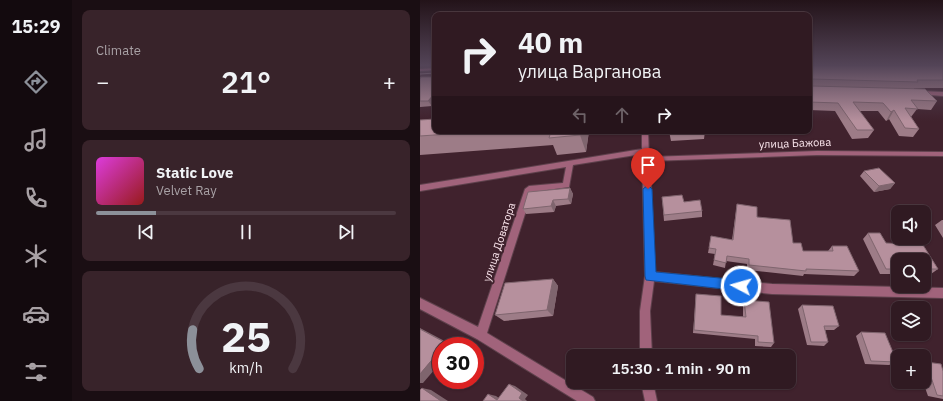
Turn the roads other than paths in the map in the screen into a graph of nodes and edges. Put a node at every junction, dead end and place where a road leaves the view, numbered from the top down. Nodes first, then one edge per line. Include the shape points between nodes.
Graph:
1 (916, 92) edge
2 (943, 94) edge
3 (645, 134) edge
4 (943, 154) edge
5 (647, 155) junction
6 (570, 163) junction
7 (420, 188) edge
8 (650, 276) junction
9 (943, 293) edge
10 (420, 303) edge
11 (481, 335) junction
12 (646, 349) edge
13 (648, 389) edge
14 (589, 401) edge
15 (651, 401) edge

1 - 2 street
3 - 5 street
4 - 5 street, улица Бажова
5 - 6 street, улица Бажова
5 - 8 street
6 - 7 street, улица Бажова
6 - 11 street, улица Доватора via 566,185 529,189
8 - 9 street via 772,289
8 - 12 street via 645,311
10 - 11 street
11 - 14 street
13 - 15 street

